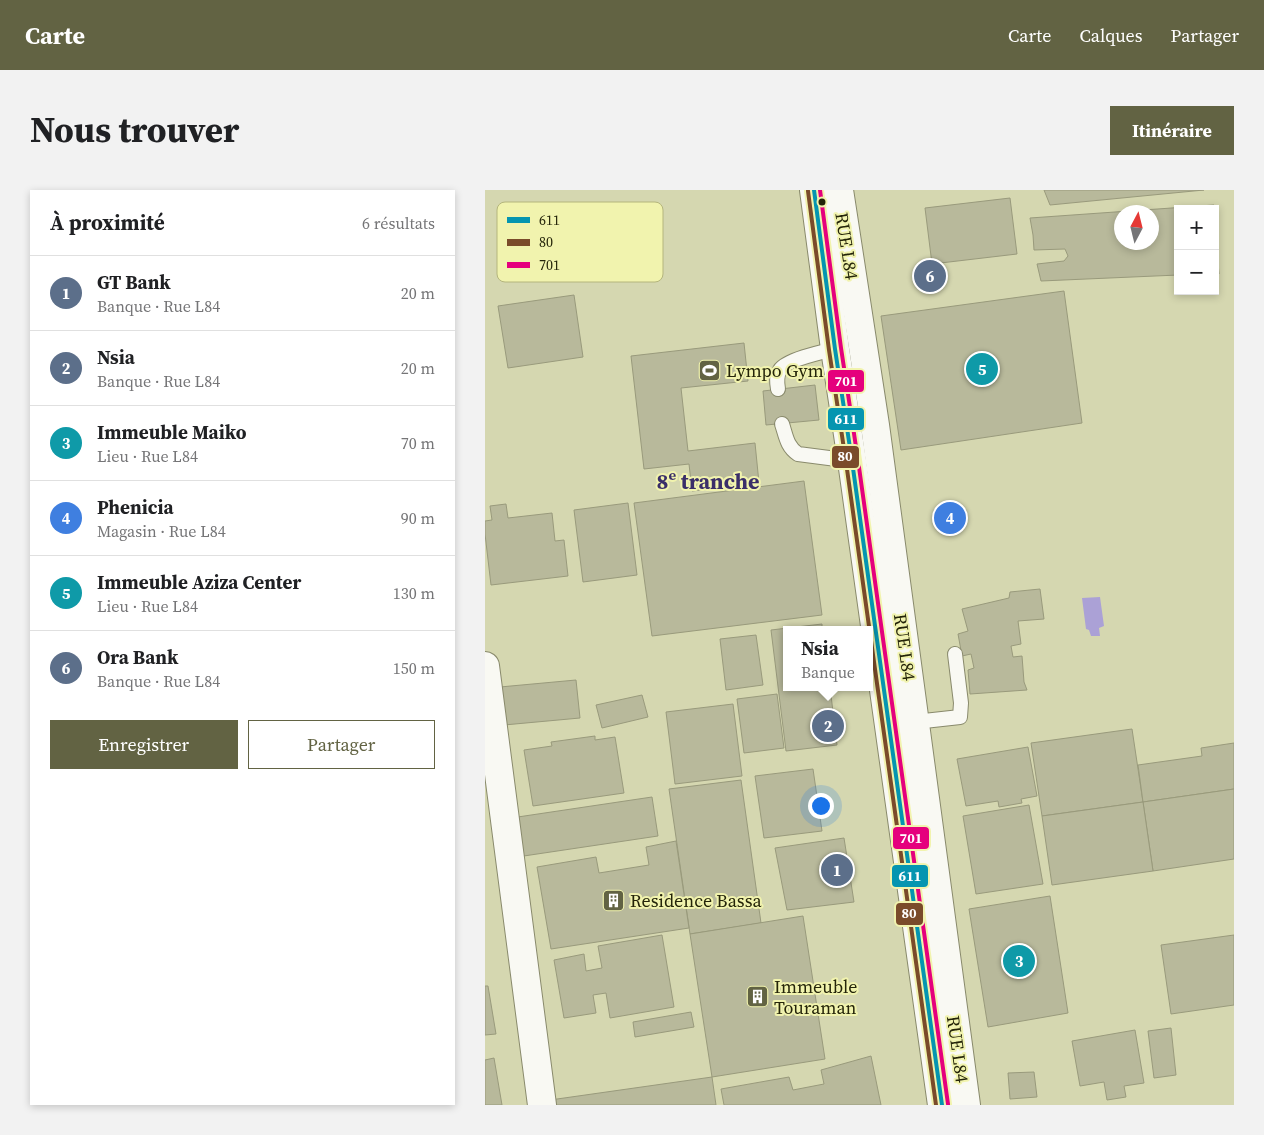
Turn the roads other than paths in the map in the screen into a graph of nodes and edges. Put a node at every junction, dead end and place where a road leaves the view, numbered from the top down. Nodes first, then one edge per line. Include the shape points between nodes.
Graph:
1 (814, 190) edge
2 (839, 190) edge
3 (835, 349) junction
4 (778, 389) dead end
5 (782, 424) dead end
6 (852, 460) junction
7 (955, 654) dead end
8 (485, 666) edge
9 (915, 722) junction
10 (542, 1105) edge
11 (942, 1105) edge
12 (965, 1105) edge

1 - 3 street, RUE L84
2 - 9 street, RUE L84
3 - 4 lane via 787,363 780,370
3 - 6 street, RUE L84
5 - 6 lane via 789,445 798,454
6 - 11 street, RUE L84
7 - 9 lane via 960,717
8 - 10 street
9 - 12 street, RUE L84

